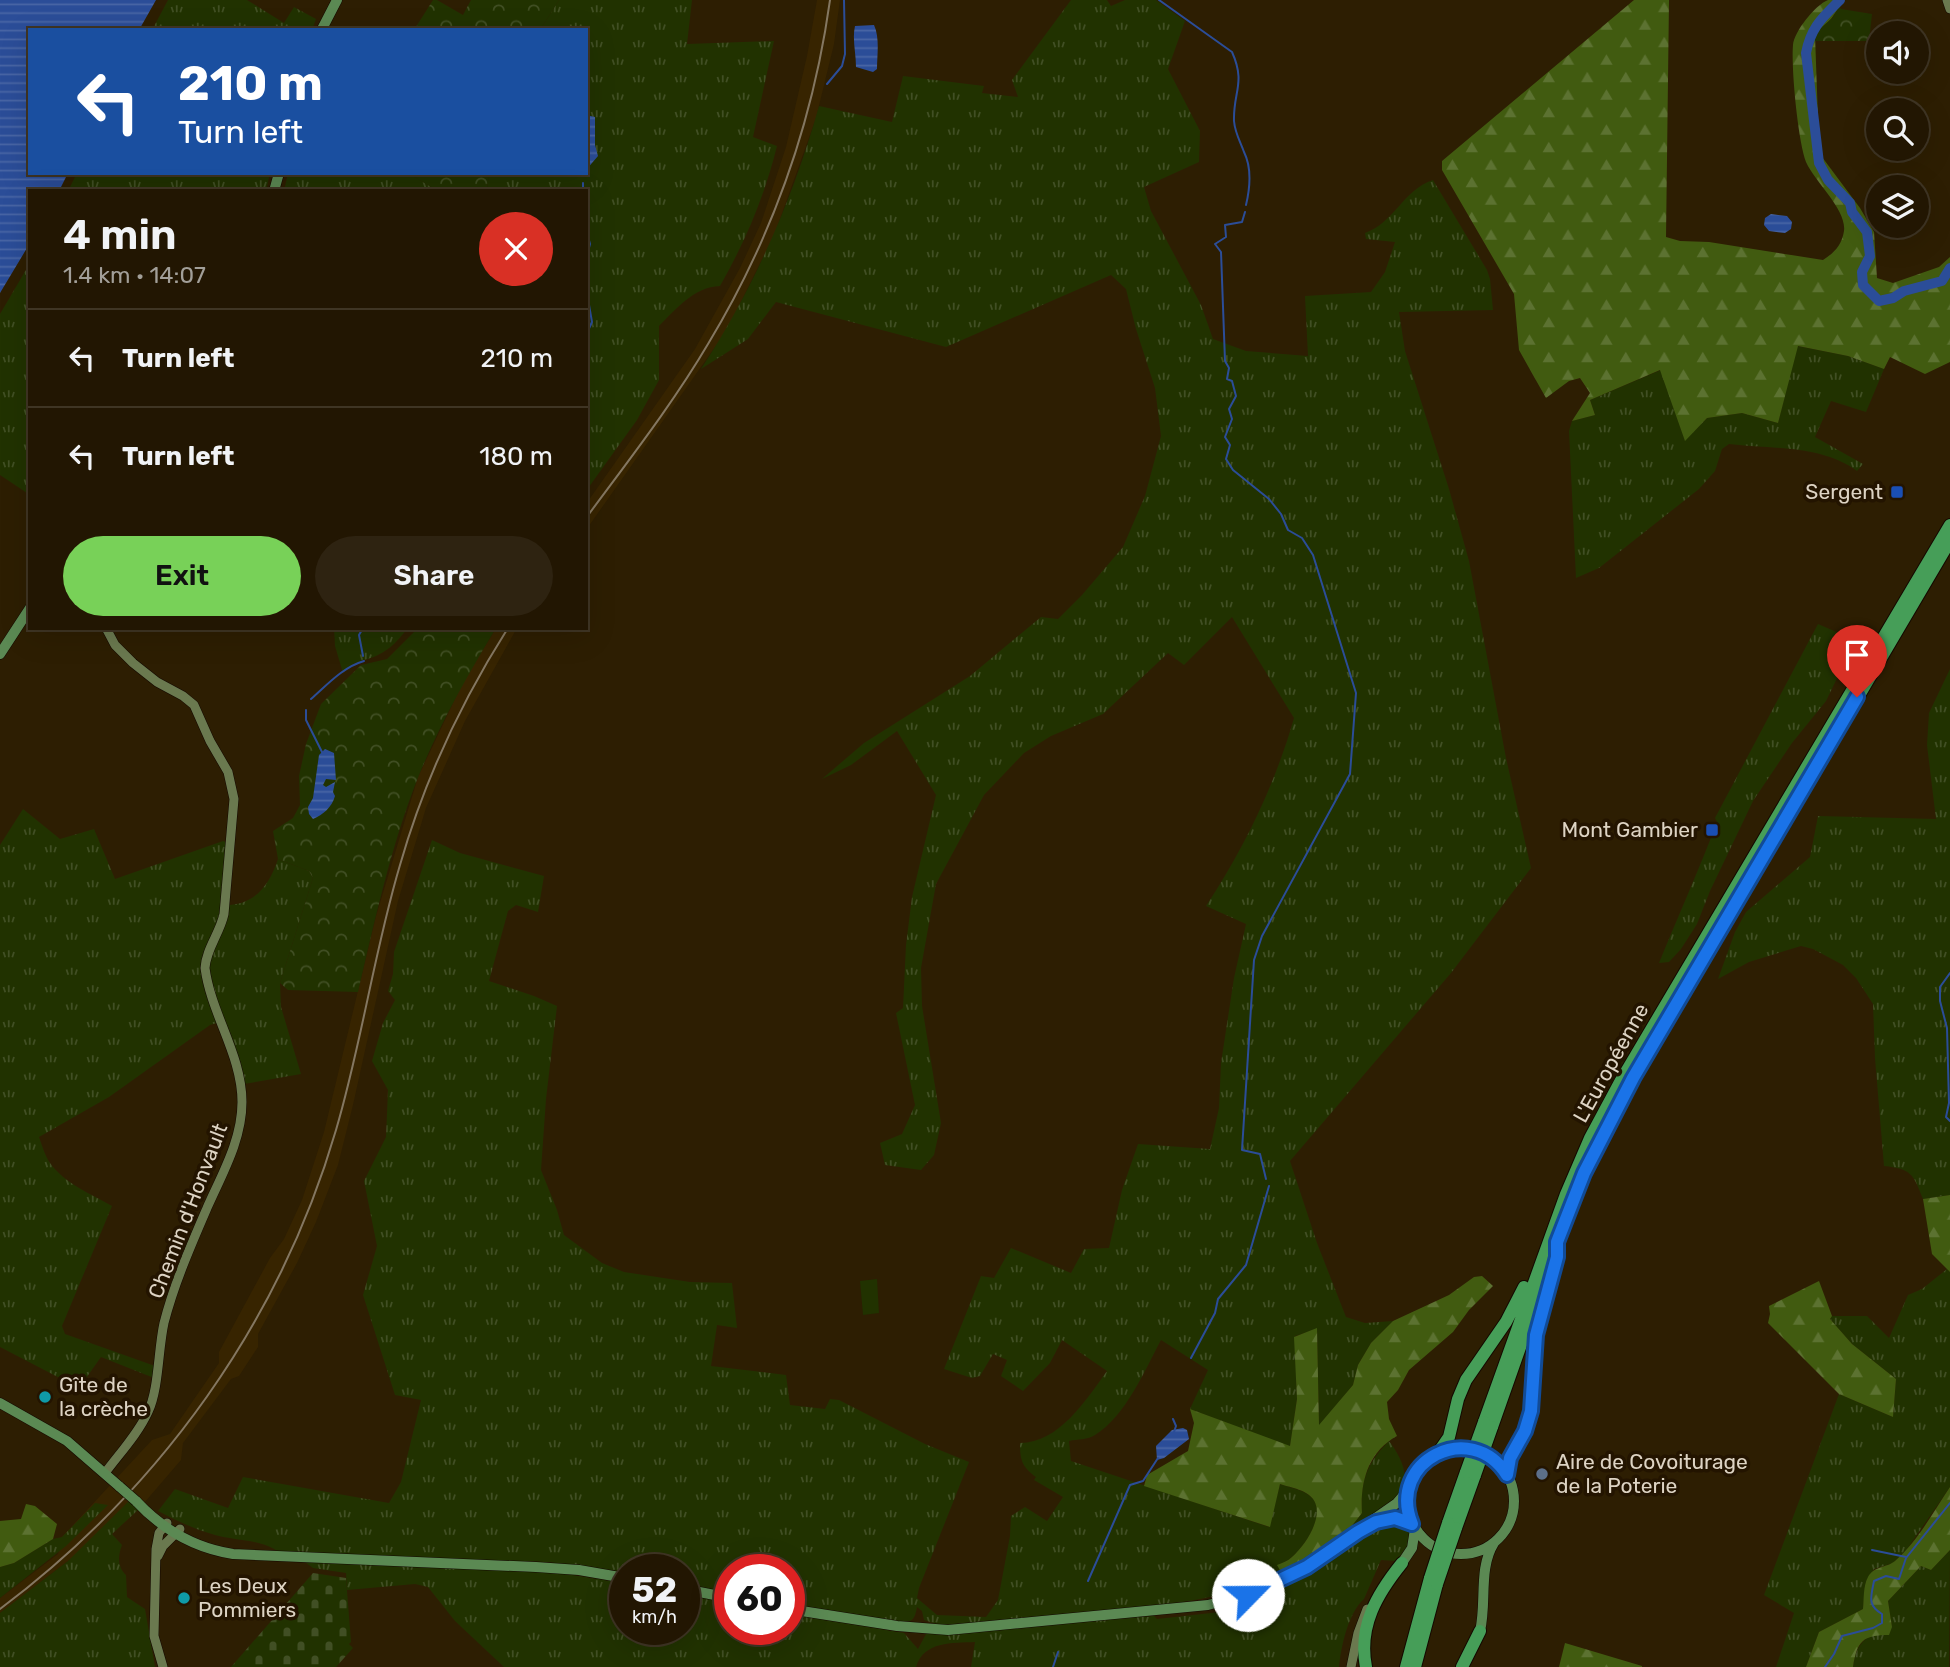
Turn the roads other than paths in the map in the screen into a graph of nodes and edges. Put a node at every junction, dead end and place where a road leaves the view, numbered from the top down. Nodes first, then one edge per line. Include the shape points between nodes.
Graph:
1 (330, 0) edge
2 (337, 0) edge
3 (1947, 0) edge
4 (1950, 9) edge
5 (323, 28) edge
6 (323, 28) edge
7 (1950, 525) edge
8 (1950, 541) edge
9 (28, 612) edge
10 (107, 630) edge
11 (0, 654) edge
12 (1572, 1179) junction
13 (1557, 1242) junction
14 (0, 1404) edge
15 (1488, 1424) junction
16 (1438, 1453) junction
17 (105, 1473) junction
18 (1507, 1475) junction
19 (1408, 1490) junction
20 (165, 1524) junction
21 (1414, 1526) junction
22 (178, 1532) junction
23 (1358, 1532) junction
24 (1494, 1542) junction
25 (157, 1557) junction
26 (1402, 1563) junction
27 (609, 1576) edge
28 (1434, 1581) junction
29 (805, 1612) edge
30 (1479, 1631) joint
31 (163, 1667) edge
32 (1351, 1667) edge
33 (1366, 1667) edge
34 (1406, 1667) edge
35 (1415, 1667) edge
36 (1464, 1667) edge

1 - 5 main road
2 - 6 main road
3 - 4 street
7 - 12 highway, L'Européenne via 1620,1082
8 - 13 highway, L'Européenne via 1626,1089 1584,1173
9 - 11 main road
10 - 17 street, Chemin d'Honvault via 134,663 194,705 229,776 234,799 224,914 205,968 239,1078 242,1103 233,1149 168,1310 151,1406
12 - 15 highway, L'Européenne
12 - 16 highway via 1515,1307 1466,1380 1449,1437
13 - 15 highway, L'Européenne
13 - 18 highway via 1536,1335 1531,1411
14 - 17 main road via 66,1441
15 - 28 highway, L'Européenne, bridge
16 - 18 main road via 1458,1448 1479,1451
16 - 19 main road via 1420,1467
17 - 20 main road, bridge
18 - 24 main road via 1513,1510 1507,1528
19 - 21 main road
19 - 23 main road
20 - 22 main road
20 - 25 street via 157,1538
21 - 23 main road via 1395,1518
21 - 24 main road via 1429,1544 1452,1554 1476,1552
21 - 26 main road via 1412,1548
22 - 25 street
22 - 27 main road via 266,1556 536,1567
23 - 29 main road via 1269,1586 1188,1608 948,1630
24 - 30 main road via 1485,1564
25 - 31 street via 155,1643
26 - 32 street via 1367,1609
26 - 33 highway via 1367,1621
28 - 34 highway, L'Européenne
28 - 35 highway, L'Européenne
30 - 36 highway

